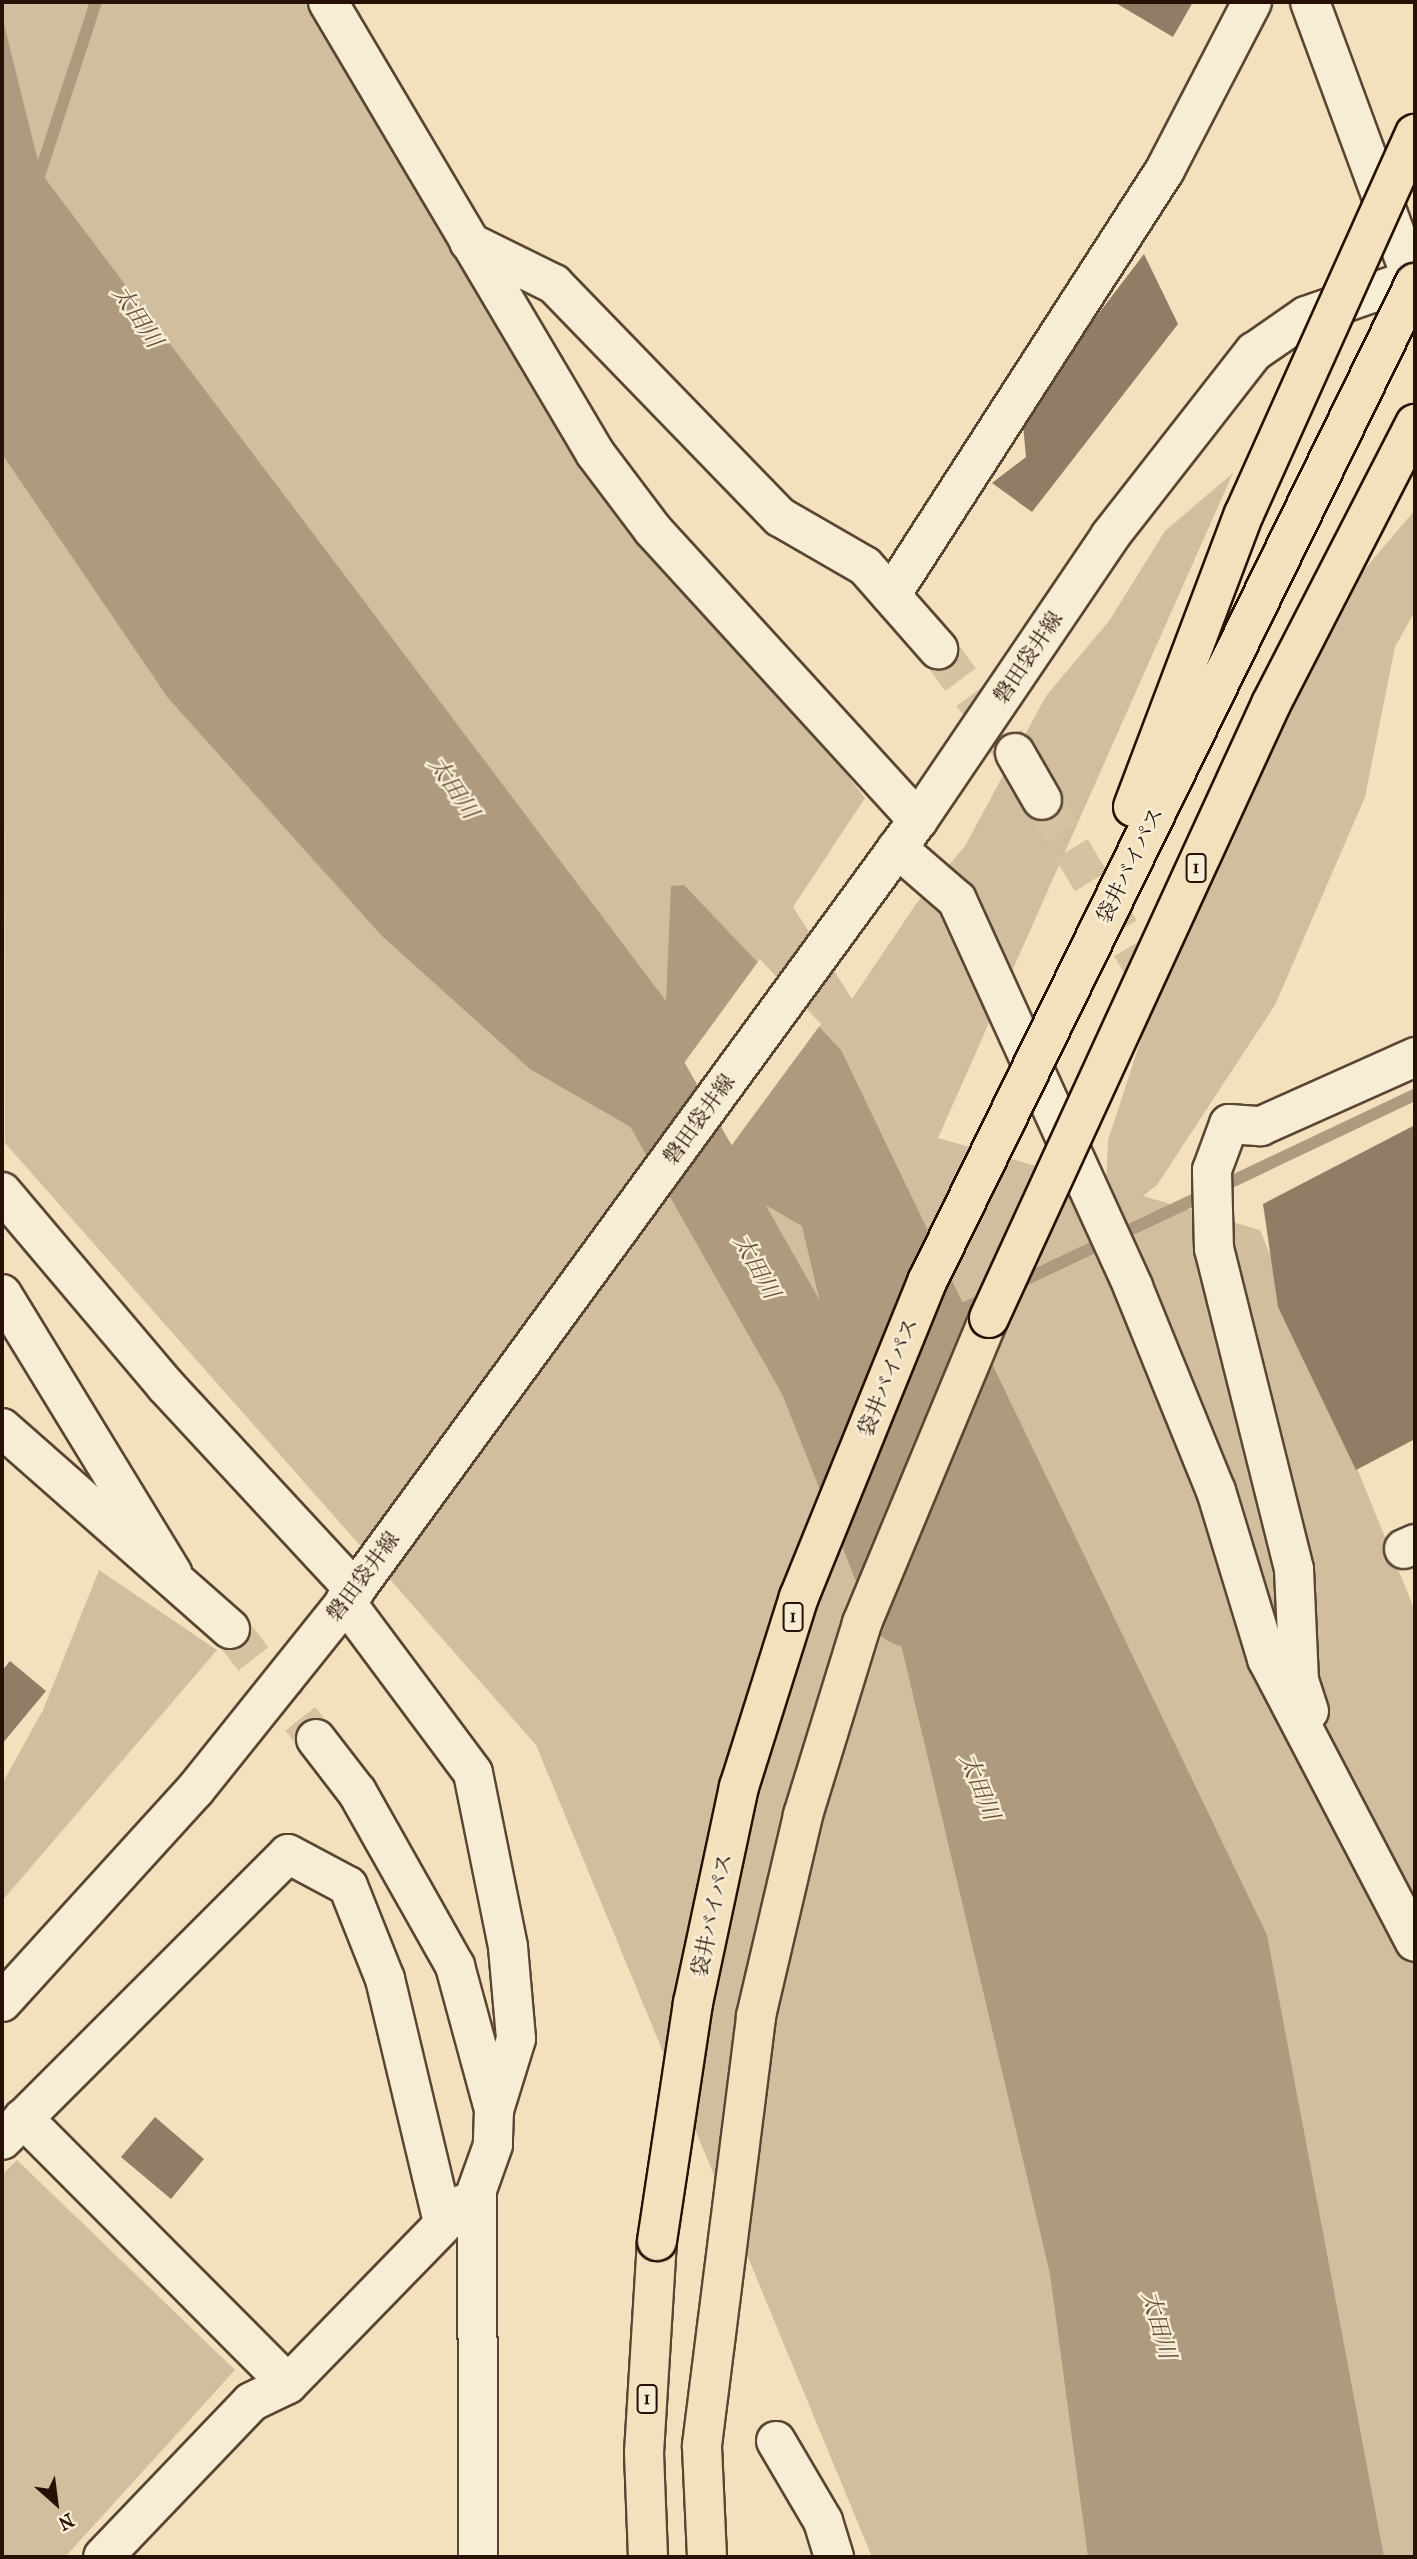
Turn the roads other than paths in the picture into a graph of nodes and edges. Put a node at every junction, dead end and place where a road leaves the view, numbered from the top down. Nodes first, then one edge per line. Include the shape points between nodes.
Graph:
1 (328, 2) edge
2 (1252, 2) edge
3 (1320, 9) edge
4 (1415, 134) edge
5 (469, 242) junction
6 (1414, 282) edge
7 (1415, 424) edge
8 (891, 595) junction
9 (938, 649) tunnel mouth
10 (1015, 754) tunnel mouth
11 (1042, 800) tunnel mouth
12 (897, 848) junction
13 (1048, 1032) junction
14 (1415, 1057) edge
15 (2, 1192) edge
16 (2, 1294) edge
17 (2, 1428) edge
18 (172, 1573) junction
19 (359, 1583) junction
20 (230, 1629) tunnel mouth
21 (316, 1739) tunnel mouth
22 (1329, 1777) junction
23 (1415, 1941) edge
24 (2, 2002) edge
25 (494, 2110) junction
26 (12, 2129) edge
27 (477, 2190) junction
28 (443, 2222) junction
29 (288, 2384) junction
30 (776, 2441) dead end
31 (103, 2557) edge
32 (478, 2557) edge
33 (648, 2557) edge
34 (707, 2557) edge
35 (834, 2557) edge

1 - 5 street
2 - 8 street via 1165,170
3 - 6 street
4 - 13 highway, 1, bridge via 1244,514
5 - 8 street via 554,284 780,517 864,566
5 - 12 street via 595,453
6 - 12 street, 磐田袋井線 via 1307,316 1254,352 1110,536
6 - 13 highway, 袋井バイパス / 1, bridge
7 - 34 highway, 1, bridge via 1271,704 989,1318 862,1623 803,1815 756,2016 702,2445
8 - 9 street
10 - 11 street
12 - 19 street, 磐田袋井線
12 - 22 street via 957,900 1133,1287 1216,1490 1267,1658
13 - 33 highway, 袋井バイパス / 1, bridge via 927,1282 799,1597 739,1787 693,2003 657,2241 644,2453
14 - 22 street via 1261,1126 1229,1124 1212,1170 1214,1249 1294,1569 1299,1681
15 - 19 street via 165,1385
16 - 18 street
17 - 18 street
18 - 20 street
19 - 24 street, 磐田袋井線 via 195,1790
19 - 25 street via 474,1773 508,1947 516,2039
21 - 25 street via 357,1792 455,1966
22 - 23 street
25 - 27 street via 492,2145
26 - 28 street via 288,1854 348,1886 385,1979
26 - 29 street
27 - 28 street
27 - 32 street
28 - 29 street
29 - 31 street via 251,2402
30 - 35 street via 823,2521

